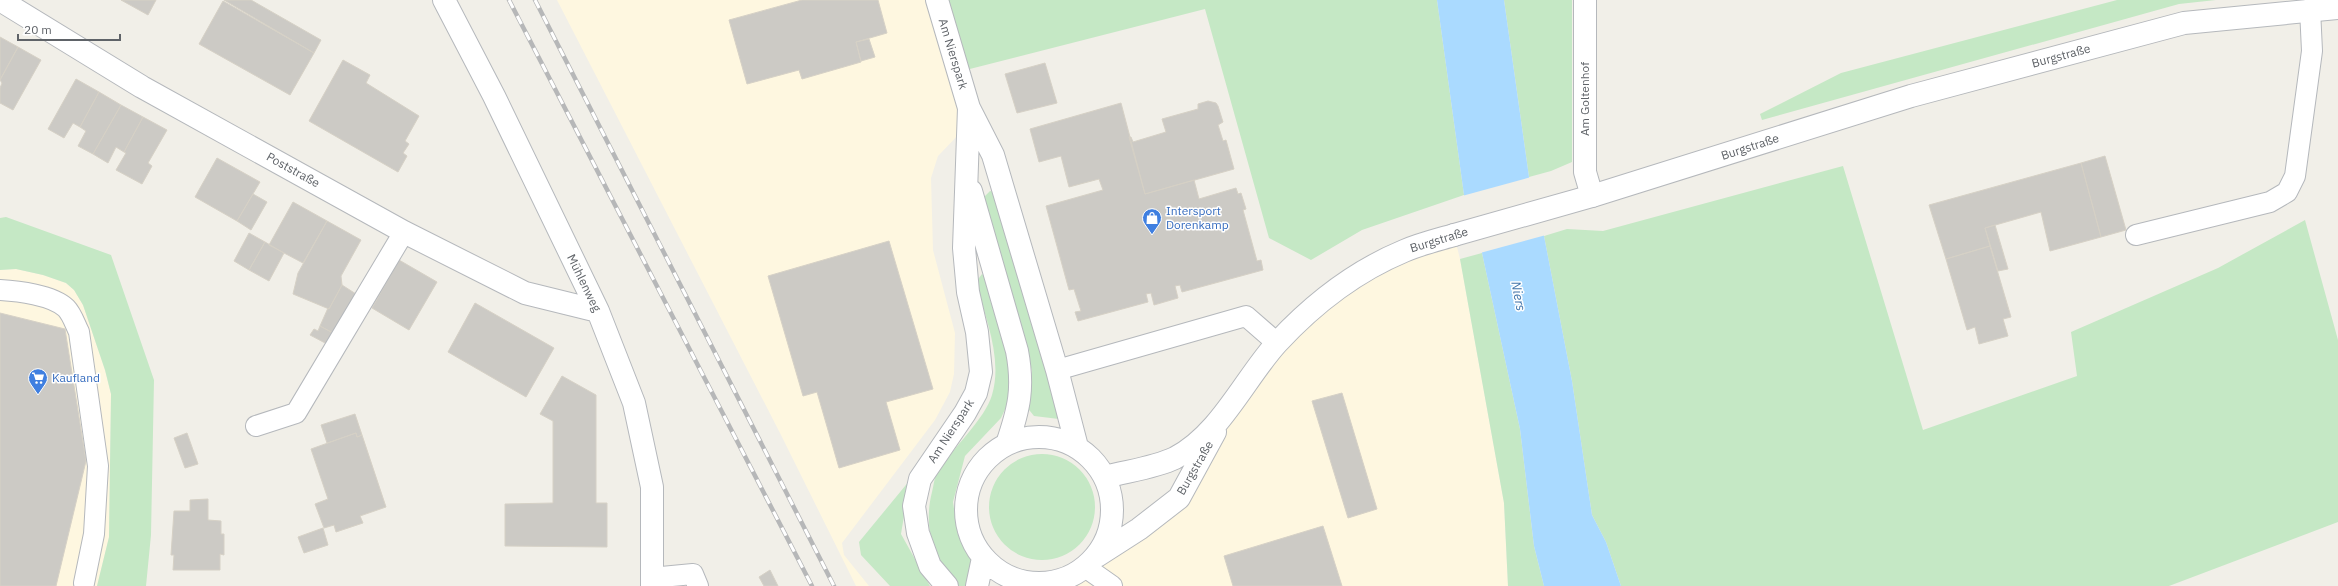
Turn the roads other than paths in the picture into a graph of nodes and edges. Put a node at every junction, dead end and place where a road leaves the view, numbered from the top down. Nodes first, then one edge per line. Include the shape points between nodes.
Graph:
1 (0, 0) edge
2 (444, 0) edge
3 (937, 0) edge
4 (1585, 0) edge
5 (2338, 8) edge
6 (2310, 9) junction
7 (969, 108) junction
8 (966, 170) junction
9 (1592, 196) junction
10 (404, 232) junction
11 (2136, 235) dead end
12 (0, 290) edge
13 (598, 311) junction
14 (1276, 344) junction
15 (1057, 370) junction
16 (1225, 413) junction
17 (256, 426) dead end
18 (1007, 444) junction
19 (1077, 447) junction
20 (1105, 477) junction
21 (983, 558) junction
22 (1080, 571) edge
23 (652, 582) edge
24 (84, 583) dead end
25 (698, 586) edge
26 (947, 586) edge
27 (977, 586) edge
28 (1112, 586) edge

1 - 10 street, Poststraße via 142,87
2 - 13 street, Mühlenweg via 494,96
3 - 7 street, Am Nierspark
4 - 9 street, Am Goltenhof via 1585,172
5 - 6 street, Burgstraße
6 - 9 street, Burgstraße via 2184,23 1911,96
6 - 11 lane via 2312,51 2295,176 2287,192 2270,202
7 - 8 street, Am Nierspark
7 - 15 street, Am Nierspark via 993,155
8 - 18 street, Am Nierspark via 1022,376 1020,397
8 - 26 street, Am Nierspark via 964,248 968,292 977,332 981,372 976,393 965,413 920,479 914,506 918,533 930,566
9 - 14 street, Burgstraße via 1405,251 1361,273 1315,306
10 - 13 street, Poststraße via 525,293
10 - 17 lane via 296,413
12 - 24 lane via 34,295 65,307 73,317 79,332 98,466 94,534
13 - 23 street, Mühlenweg via 634,404 652,487
14 - 15 lane via 1246,316
14 - 16 street, Burgstraße
15 - 19 street, Am Nierspark
16 - 20 street, Burgstraße via 1192,447 1174,458
16 - 22 street, Burgstraße via 1179,498
18 - 19 street, Burgstraße via 1030,438 1054,438
18 - 21 street, Burgstraße via 989,457 975,474 967,496 966,518 971,539
19 - 20 street, Burgstraße via 1093,460
20 - 22 street, Burgstraße via 1111,496 1112,517 1108,537
21 - 22 street, Burgstraße via 1002,574 1024,582 1048,583
21 - 27 street
22 - 28 lane
23 - 25 lane via 693,574

